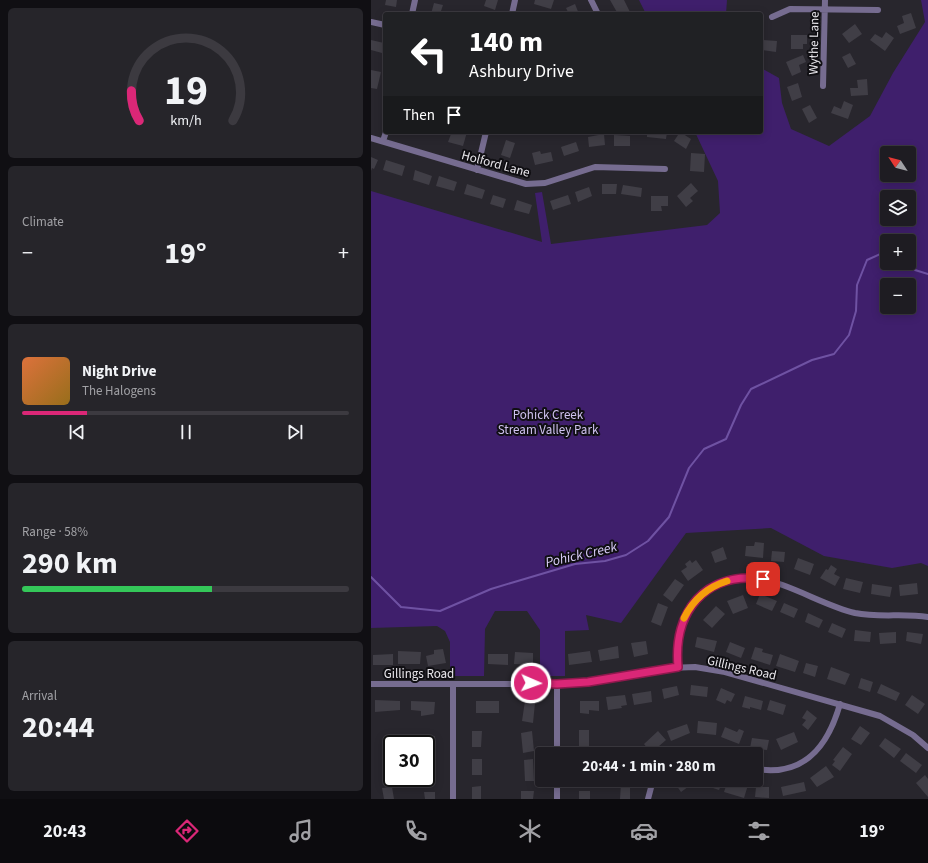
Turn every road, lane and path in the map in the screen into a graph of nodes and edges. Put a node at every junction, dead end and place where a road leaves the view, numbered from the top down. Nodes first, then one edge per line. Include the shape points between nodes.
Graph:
1 (415, 0) edge
2 (515, 0) edge
3 (591, 0) edge
4 (825, 0) edge
5 (825, 9) junction
6 (878, 10) dead end
7 (412, 12) edge
8 (512, 12) edge
9 (597, 12) edge
10 (772, 17) dead end
11 (371, 22) edge
12 (383, 25) edge
13 (823, 86) dead end
14 (385, 134) edge
15 (486, 134) edge
16 (371, 138) edge
17 (383, 141) junction
18 (665, 169) dead end
19 (477, 170) junction
20 (928, 617) edge
21 (678, 667) junction
22 (371, 684) edge
23 (453, 684) junction
24 (557, 684) junction
25 (840, 704) junction
26 (557, 747) edge
27 (928, 748) edge
28 (763, 769) edge
29 (557, 787) edge
30 (651, 787) edge
31 (453, 799) edge
32 (557, 799) edge
33 (648, 799) edge

1 - 7 street
2 - 8 street
3 - 9 street
4 - 5 street, Wythe Lane
5 - 6 street
5 - 10 street via 790,9
5 - 13 street, Wythe Lane
11 - 12 street
14 - 17 street
15 - 19 street
16 - 17 street, Holford Lane
17 - 19 street, Holford Lane
18 - 19 street, Holford Lane via 595,167 545,183 532,184
20 - 21 street via 856,613 771,580 747,577 732,579 717,584 705,592 686,614 679,634
21 - 24 street, Gillings Road via 600,681
21 - 25 street, Gillings Road via 725,672
22 - 23 street, Gillings Road
23 - 24 street, Gillings Road
23 - 31 street
24 - 26 street
25 - 27 street, Gillings Road via 897,724
25 - 28 street via 832,730 811,756 789,767
29 - 32 street
30 - 33 street

